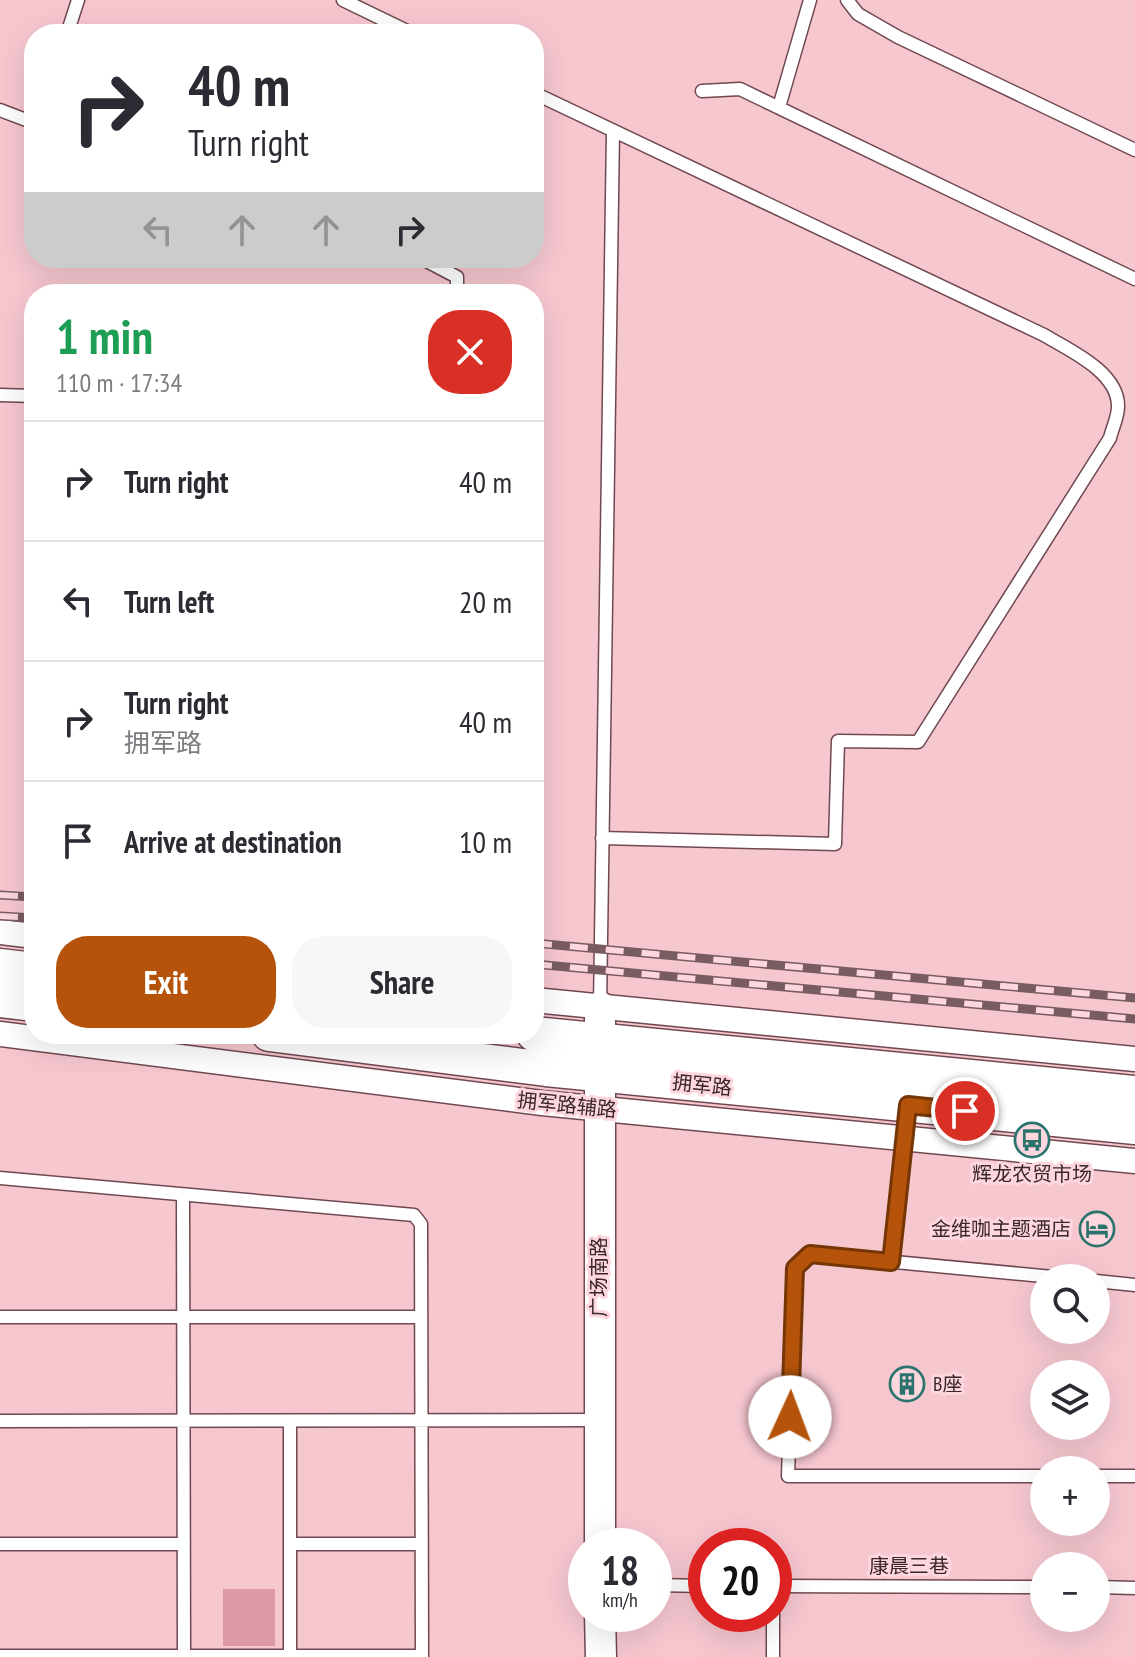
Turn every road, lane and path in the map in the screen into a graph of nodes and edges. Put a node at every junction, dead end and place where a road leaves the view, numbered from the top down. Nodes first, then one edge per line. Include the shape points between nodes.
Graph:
1 (78, 0) edge
2 (343, 0) edge
3 (810, 0) edge
4 (847, 0) edge
5 (70, 24) edge
6 (392, 24) edge
7 (702, 91) dead end
8 (544, 98) edge
9 (779, 107) junction
10 (0, 110) edge
11 (24, 119) edge
12 (613, 131) junction
13 (1135, 150) edge
14 (440, 268) edge
15 (1135, 279) edge
16 (457, 284) edge
17 (0, 395) edge
18 (24, 396) edge
19 (602, 838) junction
20 (0, 932) edge
21 (24, 935) edge
22 (0, 966) edge
23 (24, 969) edge
24 (0, 1000) edge
25 (544, 1001) edge
26 (24, 1003) edge
27 (600, 1007) junction
28 (0, 1034) edge
29 (544, 1035) edge
30 (24, 1037) edge
31 (599, 1041) junction
32 (80, 1044) edge
33 (349, 1044) edge
34 (1135, 1059) edge
35 (598, 1075) junction
36 (1135, 1093) edge
37 (908, 1105) junction
38 (598, 1109) junction
39 (1135, 1127) edge
40 (905, 1139) junction
41 (1135, 1161) edge
42 (0, 1178) edge
43 (183, 1195) junction
44 (891, 1262) junction
45 (1030, 1275) edge
46 (1110, 1282) edge
47 (1135, 1285) edge
48 (0, 1317) edge
49 (183, 1317) junction
50 (421, 1317) junction
51 (599, 1420) junction
52 (0, 1421) edge
53 (184, 1421) junction
54 (290, 1421) junction
55 (421, 1421) junction
56 (1030, 1476) edge
57 (1110, 1476) edge
58 (1135, 1476) edge
59 (600, 1528) edge
60 (0, 1544) edge
61 (184, 1544) junction
62 (290, 1544) junction
63 (422, 1544) junction
64 (792, 1586) edge
65 (1030, 1587) edge
66 (1110, 1587) edge
67 (1135, 1588) edge
68 (600, 1632) edge
69 (773, 1632) edge
70 (0, 1656) edge
71 (184, 1656) edge
72 (290, 1656) edge
73 (601, 1657) edge
74 (773, 1657) edge

1 - 5 lane
2 - 6 lane
3 - 9 lane
4 - 13 lane via 858,14 898,37
7 - 9 lane via 740,89
8 - 12 lane
9 - 15 lane
10 - 11 lane
12 - 19 lane
12 - 19 lane via 1044,335 1095,365 1114,389 1118,407 1110,438 918,742 838,741 835,844
14 - 16 lane via 457,277
17 - 18 lane
19 - 27 lane
20 - 21 street
22 - 23 main road
24 - 26 main road
25 - 27 street
27 - 31 street, 广场南路
27 - 34 street
28 - 30 street, 拥军路辅路
29 - 31 main road, 拥军路
31 - 35 street, 广场南路
31 - 36 main road, 拥军路
32 - 38 street, 拥军路辅路
33 - 35 main road, 拥军路
35 - 37 main road, 拥军路
35 - 38 street, 广场南路
37 - 39 main road, 拥军路
37 - 40 lane
38 - 40 street, 拥军路辅路
38 - 51 street, 广场南路
40 - 41 street, 拥军路辅路
40 - 44 lane
42 - 43 lane
43 - 49 lane
43 - 50 lane via 414,1215 421,1224
44 - 45 lane
44 - 56 lane via 810,1254 795,1268 788,1476
46 - 47 lane
48 - 49 lane
49 - 50 lane
49 - 53 lane
50 - 55 lane
51 - 55 lane
51 - 59 street, 广场南路
52 - 53 lane
53 - 54 lane
53 - 61 lane
54 - 55 lane
54 - 62 lane
55 - 63 lane
57 - 58 lane
60 - 61 lane
61 - 71 lane
62 - 63 lane
62 - 72 lane
63 - 72 lane via 422,1656
64 - 65 lane, 康晨三巷
66 - 67 lane
68 - 73 street
69 - 74 lane
70 - 71 lane
71 - 72 lane

